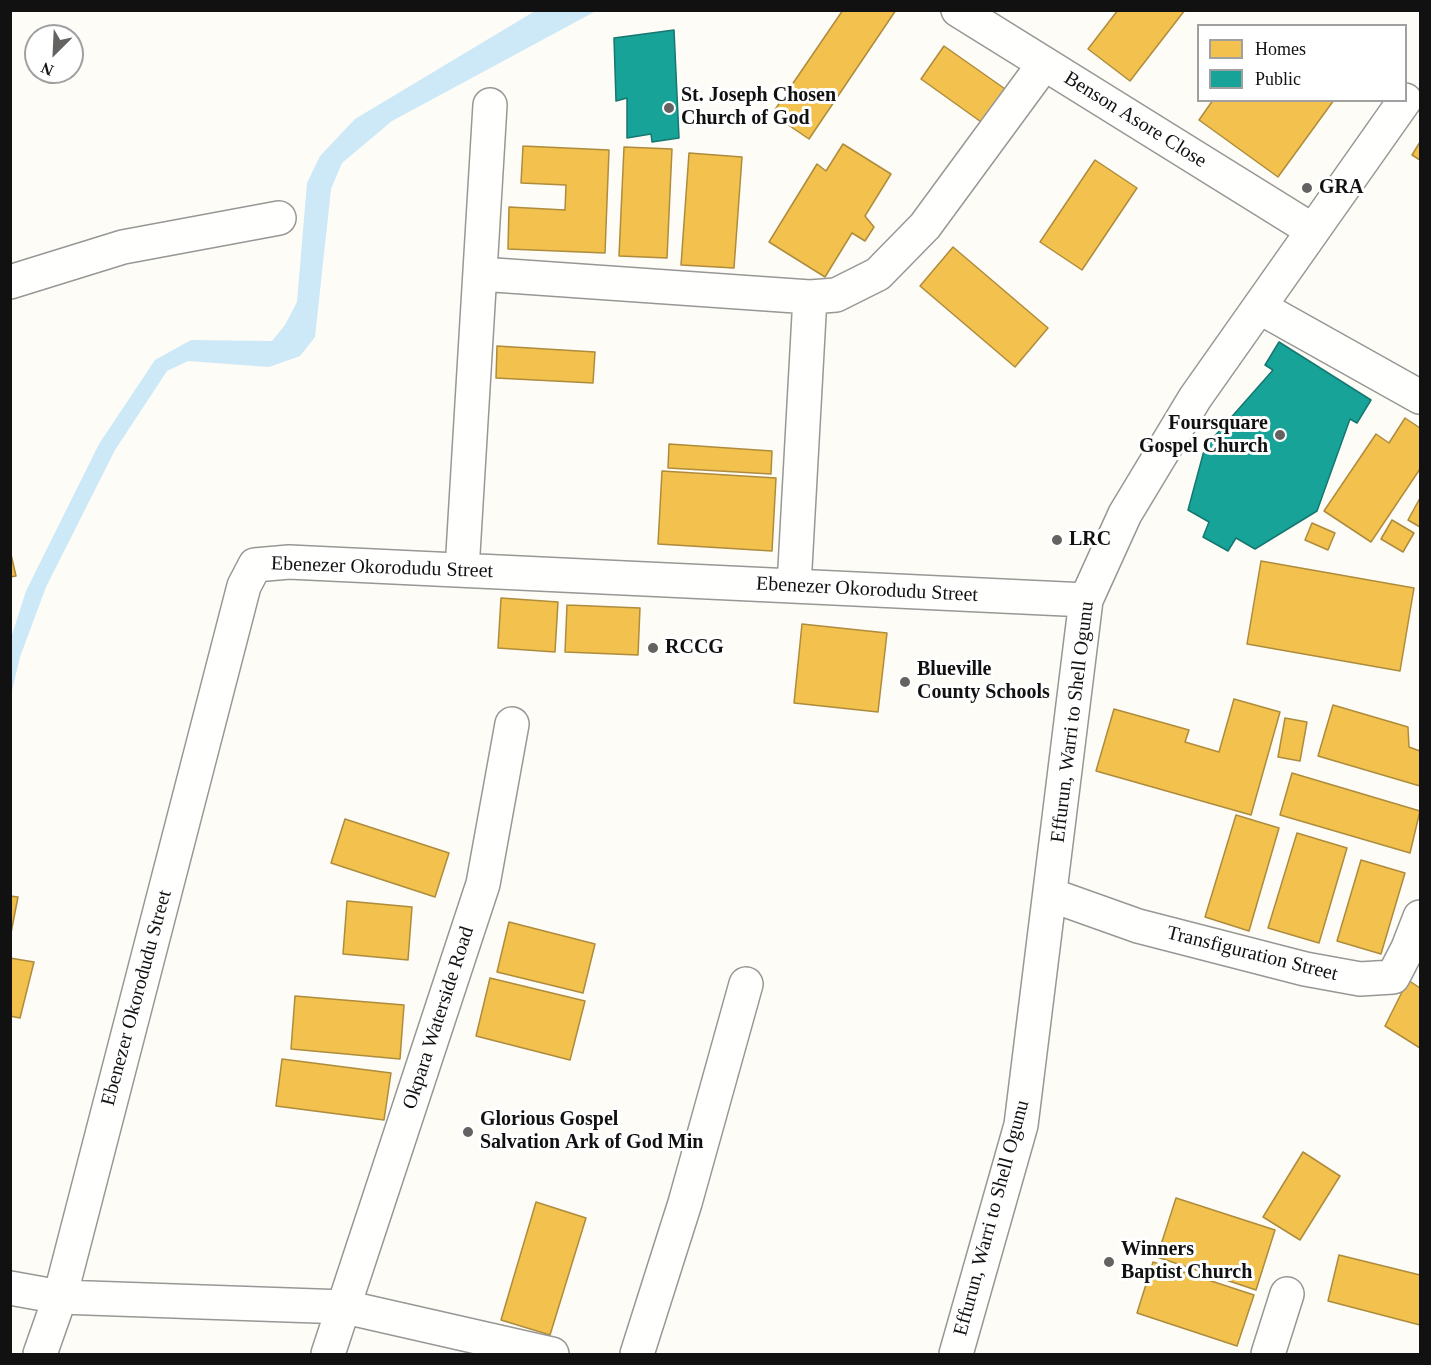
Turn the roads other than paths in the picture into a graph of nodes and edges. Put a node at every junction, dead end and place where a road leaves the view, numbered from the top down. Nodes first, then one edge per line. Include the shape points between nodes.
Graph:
1 (958, 10) edge
2 (1044, 64) junction
3 (1420, 79) edge
4 (1407, 97) edge
5 (1404, 102) edge
6 (490, 105) dead end
7 (279, 218) dead end
8 (1312, 230) junction
9 (480, 273) junction
10 (10, 282) edge
11 (810, 297) junction
12 (1261, 308) junction
13 (1420, 397) edge
14 (462, 570) junction
15 (794, 586) junction
16 (1086, 600) junction
17 (512, 724) dead end
18 (1051, 895) junction
19 (1420, 916) edge
20 (746, 984) dead end
21 (10, 1288) edge
22 (1287, 1294) dead end
23 (60, 1297) junction
24 (345, 1307) junction
25 (40, 1354) edge
26 (328, 1354) edge
27 (552, 1354) edge
28 (637, 1354) edge
29 (956, 1354) edge
30 (1268, 1354) edge

1 - 2 street, Benson Asore Close
2 - 8 street, Benson Asore Close
2 - 11 street via 924,226 878,274 836,295
3 - 4 street, Effurun, Warri to Shell Ogunu
5 - 8 street, Effurun, Warri to Shell Ogunu
6 - 9 street
7 - 10 street via 123,247
8 - 12 street, Effurun, Warri to Shell Ogunu
9 - 11 street
9 - 14 street
11 - 15 street
12 - 13 street
12 - 16 street, Effurun, Warri to Shell Ogunu via 1195,398 1125,514
14 - 15 street, Ebenezer Okorodudu Street
14 - 23 street, Ebenezer Okorodudu Street via 289,562 255,566 244,586
15 - 16 street, Ebenezer Okorodudu Street
16 - 18 street, Effurun, Warri to Shell Ogunu
17 - 24 street, Okpara Waterside Road via 483,884
18 - 19 street, Transfiguration Street via 1138,926 1305,969 1360,979 1393,977
18 - 29 street, Effurun, Warri to Shell Ogunu via 1021,1125
20 - 28 street via 685,1203
21 - 23 street
22 - 30 street
23 - 24 street
23 - 25 street
24 - 26 street, Okpara Waterside Road
24 - 27 street

